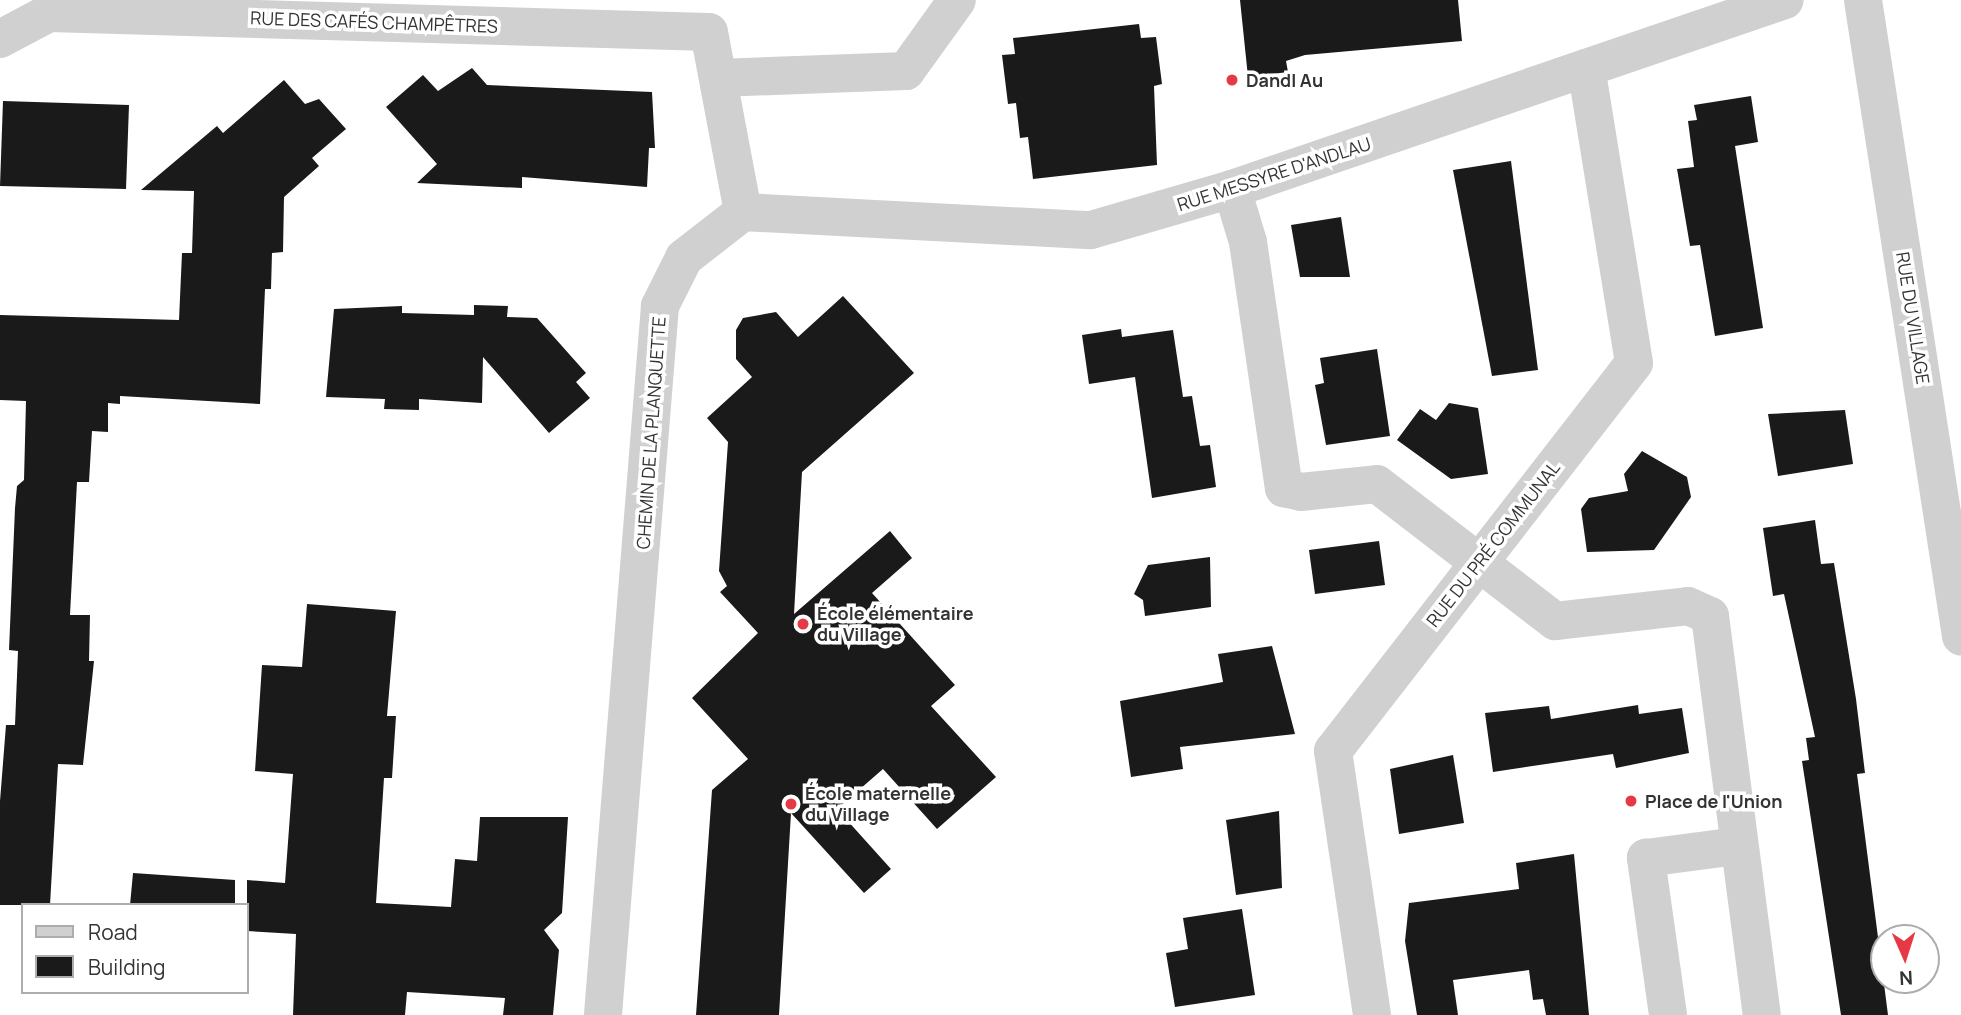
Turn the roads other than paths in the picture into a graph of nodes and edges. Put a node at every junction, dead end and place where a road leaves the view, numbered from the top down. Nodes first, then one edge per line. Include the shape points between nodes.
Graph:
1 (957, 0) edge
2 (1785, 0) edge
3 (1863, 0) edge
4 (0, 39) edge
5 (1586, 68) junction
6 (718, 78) junction
7 (1232, 190) junction
8 (743, 212) junction
9 (1481, 560) junction
10 (1961, 636) edge
11 (1737, 846) junction
12 (603, 1015) edge
13 (1372, 1015) edge
14 (1668, 1015) edge
15 (1762, 1015) edge

1 - 6 street via 906,71
2 - 5 street, RUE MESSYRE D'ANDLAU
3 - 10 street, RUE DU VILLAGE
4 - 6 street, RUE DES CAFÉS CHAMPÊTRES via 48,13 709,32
5 - 7 street, RUE MESSYRE D'ANDLAU
5 - 9 street, RUE DU PRÉ COMMUNAL via 1634,363
6 - 8 street
7 - 8 street, RUE MESSYRE D'ANDLAU via 1091,230
7 - 9 street via 1248,242 1284,488 1301,492 1377,484
8 - 12 street, CHEMIN DE LA PLANQUETTE via 684,258 660,306
9 - 11 street via 1555,621 1688,606 1710,616
9 - 13 street, RUE DU PRÉ COMMUNAL via 1333,751
11 - 14 street via 1646,859
11 - 15 street

